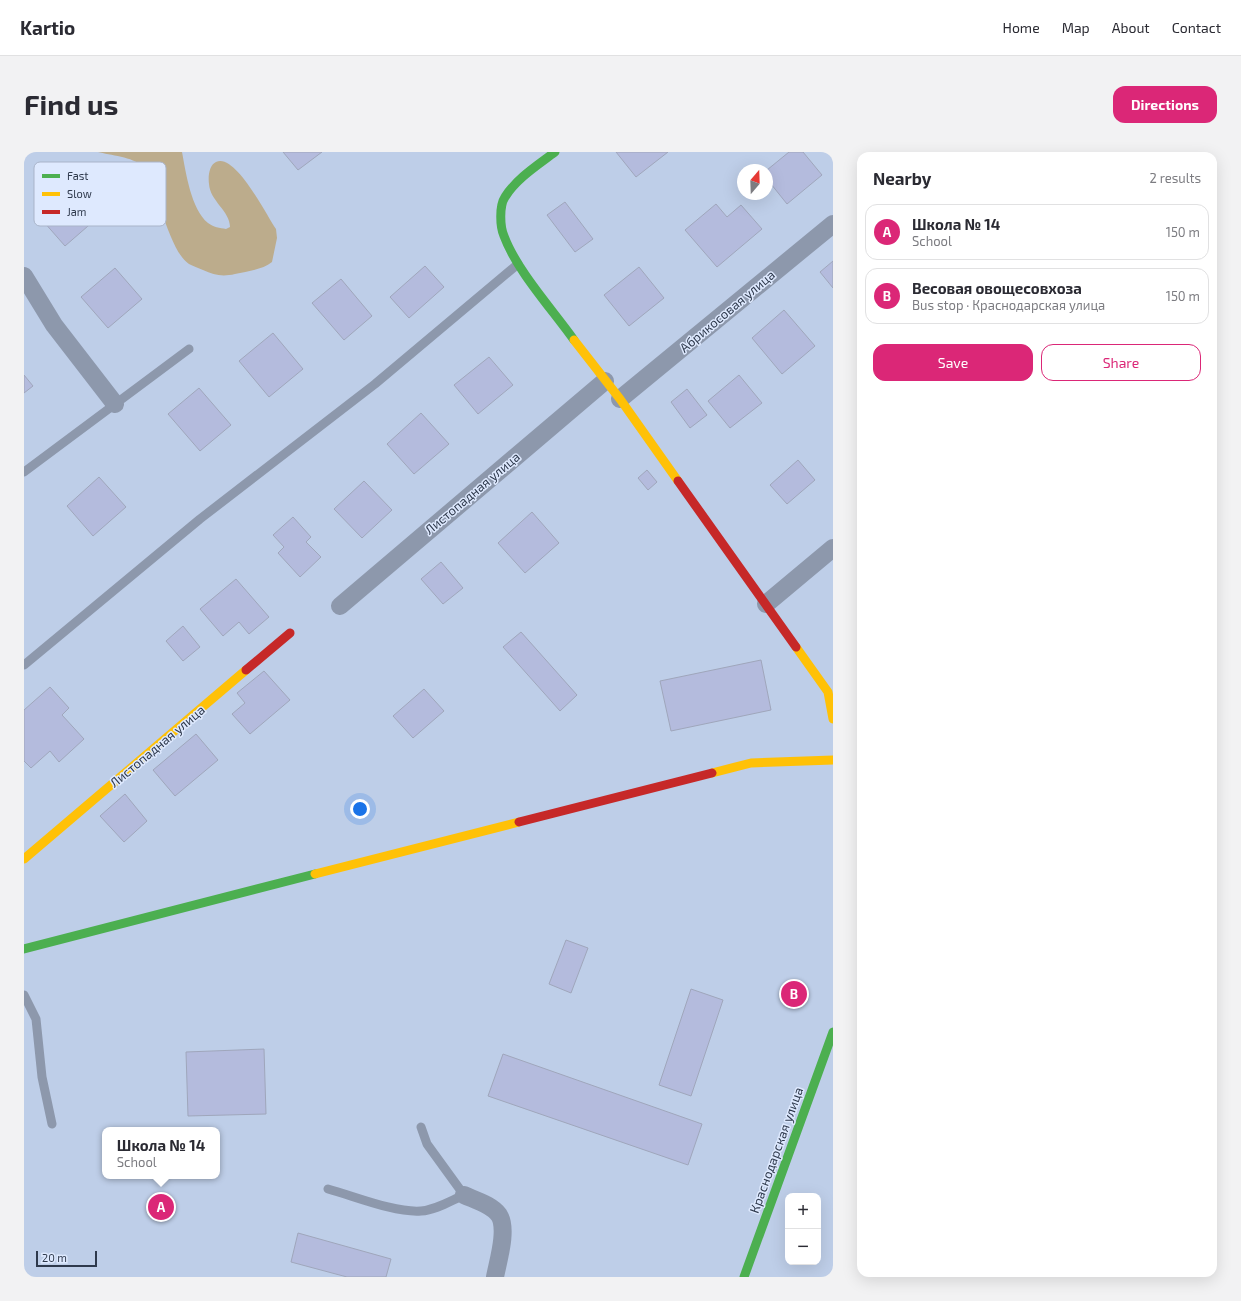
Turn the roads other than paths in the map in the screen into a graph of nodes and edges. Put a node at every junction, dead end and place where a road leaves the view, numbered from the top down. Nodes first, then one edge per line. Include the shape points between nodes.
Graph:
1 (555, 152) edge
2 (833, 224) edge
3 (518, 264) junction
4 (24, 276) edge
5 (188, 350) dead end
6 (605, 381) junction
7 (620, 399) junction
8 (115, 404) junction
9 (24, 472) edge
10 (833, 548) edge
11 (766, 604) junction
12 (340, 606) dead end
13 (290, 633) dead end
14 (24, 665) edge
15 (833, 714) edge
16 (833, 760) edge
17 (24, 859) edge
18 (24, 949) edge
19 (24, 995) edge
20 (833, 1032) edge
21 (831, 1045) edge
22 (52, 1124) dead end
23 (421, 1127) dead end
24 (328, 1189) dead end
25 (464, 1195) junction
26 (495, 1277) edge
27 (744, 1277) edge

1 - 3 street via 523,177 504,198 501,216 503,235
2 - 7 street, Абрикосовая улица
3 - 6 street
3 - 14 lane via 375,384 200,519
4 - 8 street via 54,325
5 - 8 lane
6 - 7 street
6 - 12 street, Листопадная улица
7 - 11 street
8 - 9 lane
10 - 11 street
11 - 15 street via 828,692
13 - 17 street, Листопадная улица
16 - 18 street via 751,763
19 - 22 lane via 36,1019 42,1077
20 - 21 street, Краснодарская улица
21 - 27 street, Краснодарская улица
23 - 25 lane via 427,1144
24 - 25 lane via 404,1210 421,1211 435,1208
25 - 26 street via 485,1204 499,1214 503,1224

